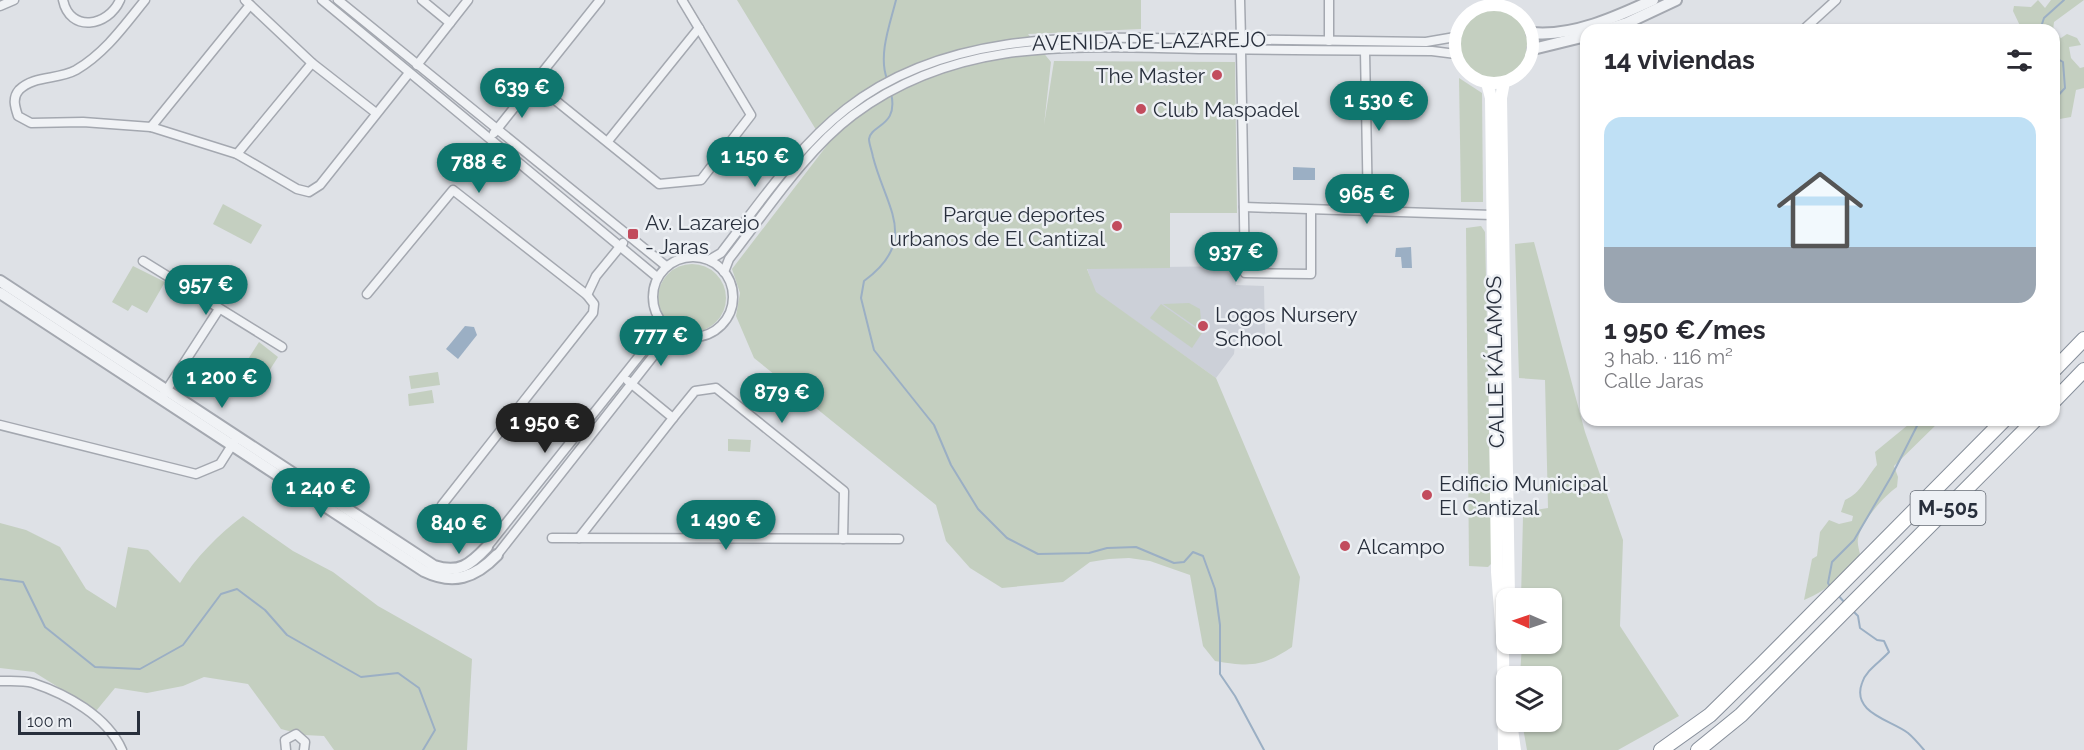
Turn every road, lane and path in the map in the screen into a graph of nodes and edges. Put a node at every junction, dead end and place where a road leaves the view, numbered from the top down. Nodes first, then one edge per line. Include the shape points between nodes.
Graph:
1 (15, 0) edge
2 (63, 0) edge
3 (120, 0) edge
4 (145, 0) edge
5 (322, 0) edge
6 (338, 0) edge
7 (422, 0) edge
8 (468, 0) edge
9 (600, 0) edge
10 (682, 0) edge
11 (1240, 0) edge
12 (1329, 0) edge
13 (1653, 0) edge
14 (1676, 0) edge
15 (1836, 0) edge
16 (248, 3) edge
17 (1486, 3) edge
18 (1501, 3) edge
19 (0, 6) edge
20 (450, 22) junction
21 (1627, 22) edge
22 (1609, 24) edge
23 (1810, 24) edge
24 (699, 28) junction
25 (1580, 28) edge
26 (1532, 33) junction
27 (1455, 37) junction
28 (1580, 37) edge
29 (1241, 39) junction
30 (1329, 41) junction
31 (1012, 47) junction
32 (1533, 49) junction
33 (1241, 50) junction
34 (1365, 51) junction
35 (1456, 54) junction
36 (312, 63) junction
37 (417, 65) junction
38 (409, 73) junction
39 (1504, 82) junction
40 (534, 83) junction
41 (1487, 83) junction
42 (376, 113) junction
43 (151, 127) junction
44 (496, 130) junction
45 (820, 137) junction
46 (489, 138) junction
47 (608, 141) junction
48 (237, 154) junction
49 (1244, 207) junction
50 (1311, 210) junction
51 (1368, 212) junction
52 (1492, 215) junction
53 (627, 238) junction
54 (620, 247) junction
55 (710, 260) junction
56 (143, 261) dead end
57 (666, 266) junction
58 (724, 272) junction
59 (657, 277) junction
60 (0, 281) edge
61 (0, 293) edge
62 (367, 294) dead end
63 (587, 295) junction
64 (219, 309) junction
65 (662, 323) junction
66 (676, 334) junction
67 (2084, 339) edge
68 (282, 347) dead end
69 (2060, 364) edge
70 (2084, 370) edge
71 (623, 377) junction
72 (632, 384) junction
73 (164, 394) junction
74 (2060, 395) edge
75 (673, 418) junction
76 (0, 425) edge
77 (1998, 426) edge
78 (2029, 426) edge
79 (235, 440) junction
80 (442, 505) dead end
81 (552, 538) dead end
82 (579, 538) junction
83 (843, 539) junction
84 (899, 539) dead end
85 (487, 547) joint
86 (497, 555) joint
87 (1509, 588) edge
88 (0, 681) edge
89 (1512, 732) edge
90 (122, 750) edge
91 (286, 750) edge
92 (304, 750) edge
93 (1504, 750) edge
94 (1515, 750) edge
95 (1661, 750) edge
96 (1698, 750) edge

1 - 19 street
2 - 3 street via 68,15 76,22 94,23 108,15
4 - 43 street via 105,50 74,71 27,83 17,93 14,104 18,116 31,123
5 - 38 street
6 - 37 street
7 - 20 street
8 - 20 street
9 - 40 street
10 - 24 street
11 - 29 street
12 - 30 street
13 - 21 street
14 - 21 street
15 - 23 street
16 - 36 street
16 - 43 street
17 - 18 main road
17 - 27 main road via 1463,20
18 - 26 main road via 1521,15
20 - 37 street
21 - 22 street
24 - 47 street
24 - 47 street via 751,115 701,180 659,184
25 - 26 street via 1549,35
26 - 32 main road
27 - 30 street, AVENIDA DE LAZAREJO via 1432,42
27 - 35 main road
28 - 32 street
29 - 30 street, AVENIDA DE LAZAREJO
29 - 31 street, AVENIDA DE LAZAREJO via 1127,37
31 - 33 street, AVENIDA DE LAZAREJO
31 - 45 street, AVENIDA DE LAZAREJO via 947,56 900,75 846,109
32 - 39 main road via 1527,66
33 - 34 street, AVENIDA DE LAZAREJO
33 - 49 street
34 - 35 street, AVENIDA DE LAZAREJO
34 - 51 street
35 - 41 main road via 1471,76
36 - 42 street
36 - 48 street
37 - 44 street
38 - 42 street
38 - 46 street
39 - 41 main road
39 - 87 main road, CALLE KÁLAMOS via 1501,98
40 - 44 street
40 - 47 street
41 - 52 main road, CALLE KÁLAMOS via 1491,98
42 - 48 street via 320,185 309,192
43 - 48 street
44 - 46 street
44 - 53 street
45 - 55 street, AVENIDA DE LAZAREJO via 721,253
45 - 58 street, AVENIDA DE LAZAREJO via 729,259
46 - 54 street
49 - 50 street
49 - 50 street via 1245,273 1311,274
50 - 51 street
51 - 52 street
52 - 93 main road, CALLE KÁLAMOS via 1497,572 1503,648
53 - 54 street
53 - 57 street
54 - 59 street
54 - 63 street via 596,276
55 - 57 street via 691,256
55 - 58 street
56 - 64 street
57 - 59 street
58 - 66 street via 733,291 733,302 724,322 697,337
59 - 65 street via 653,306
60 - 73 street
61 - 73 street
62 - 63 street via 453,190
63 - 80 street via 594,304 593,314
64 - 68 street
64 - 73 street
65 - 66 street
65 - 71 street
66 - 72 street via 665,341
67 - 69 highway
70 - 74 highway
71 - 72 street
71 - 85 street
72 - 75 street
72 - 86 street
73 - 79 street
75 - 82 street
75 - 83 street via 695,391 716,388 844,491
76 - 79 street via 196,474 220,464
77 - 95 highway, M-505 via 1710,715
78 - 96 highway, M-505 via 1741,715
79 - 85 street via 434,566 463,568
79 - 86 street via 436,577 471,576
81 - 82 street
82 - 83 street
83 - 84 street
88 - 90 street via 31,682 78,703 101,722
89 - 94 main road
91 - 92 street via 285,740 296,735 305,742

